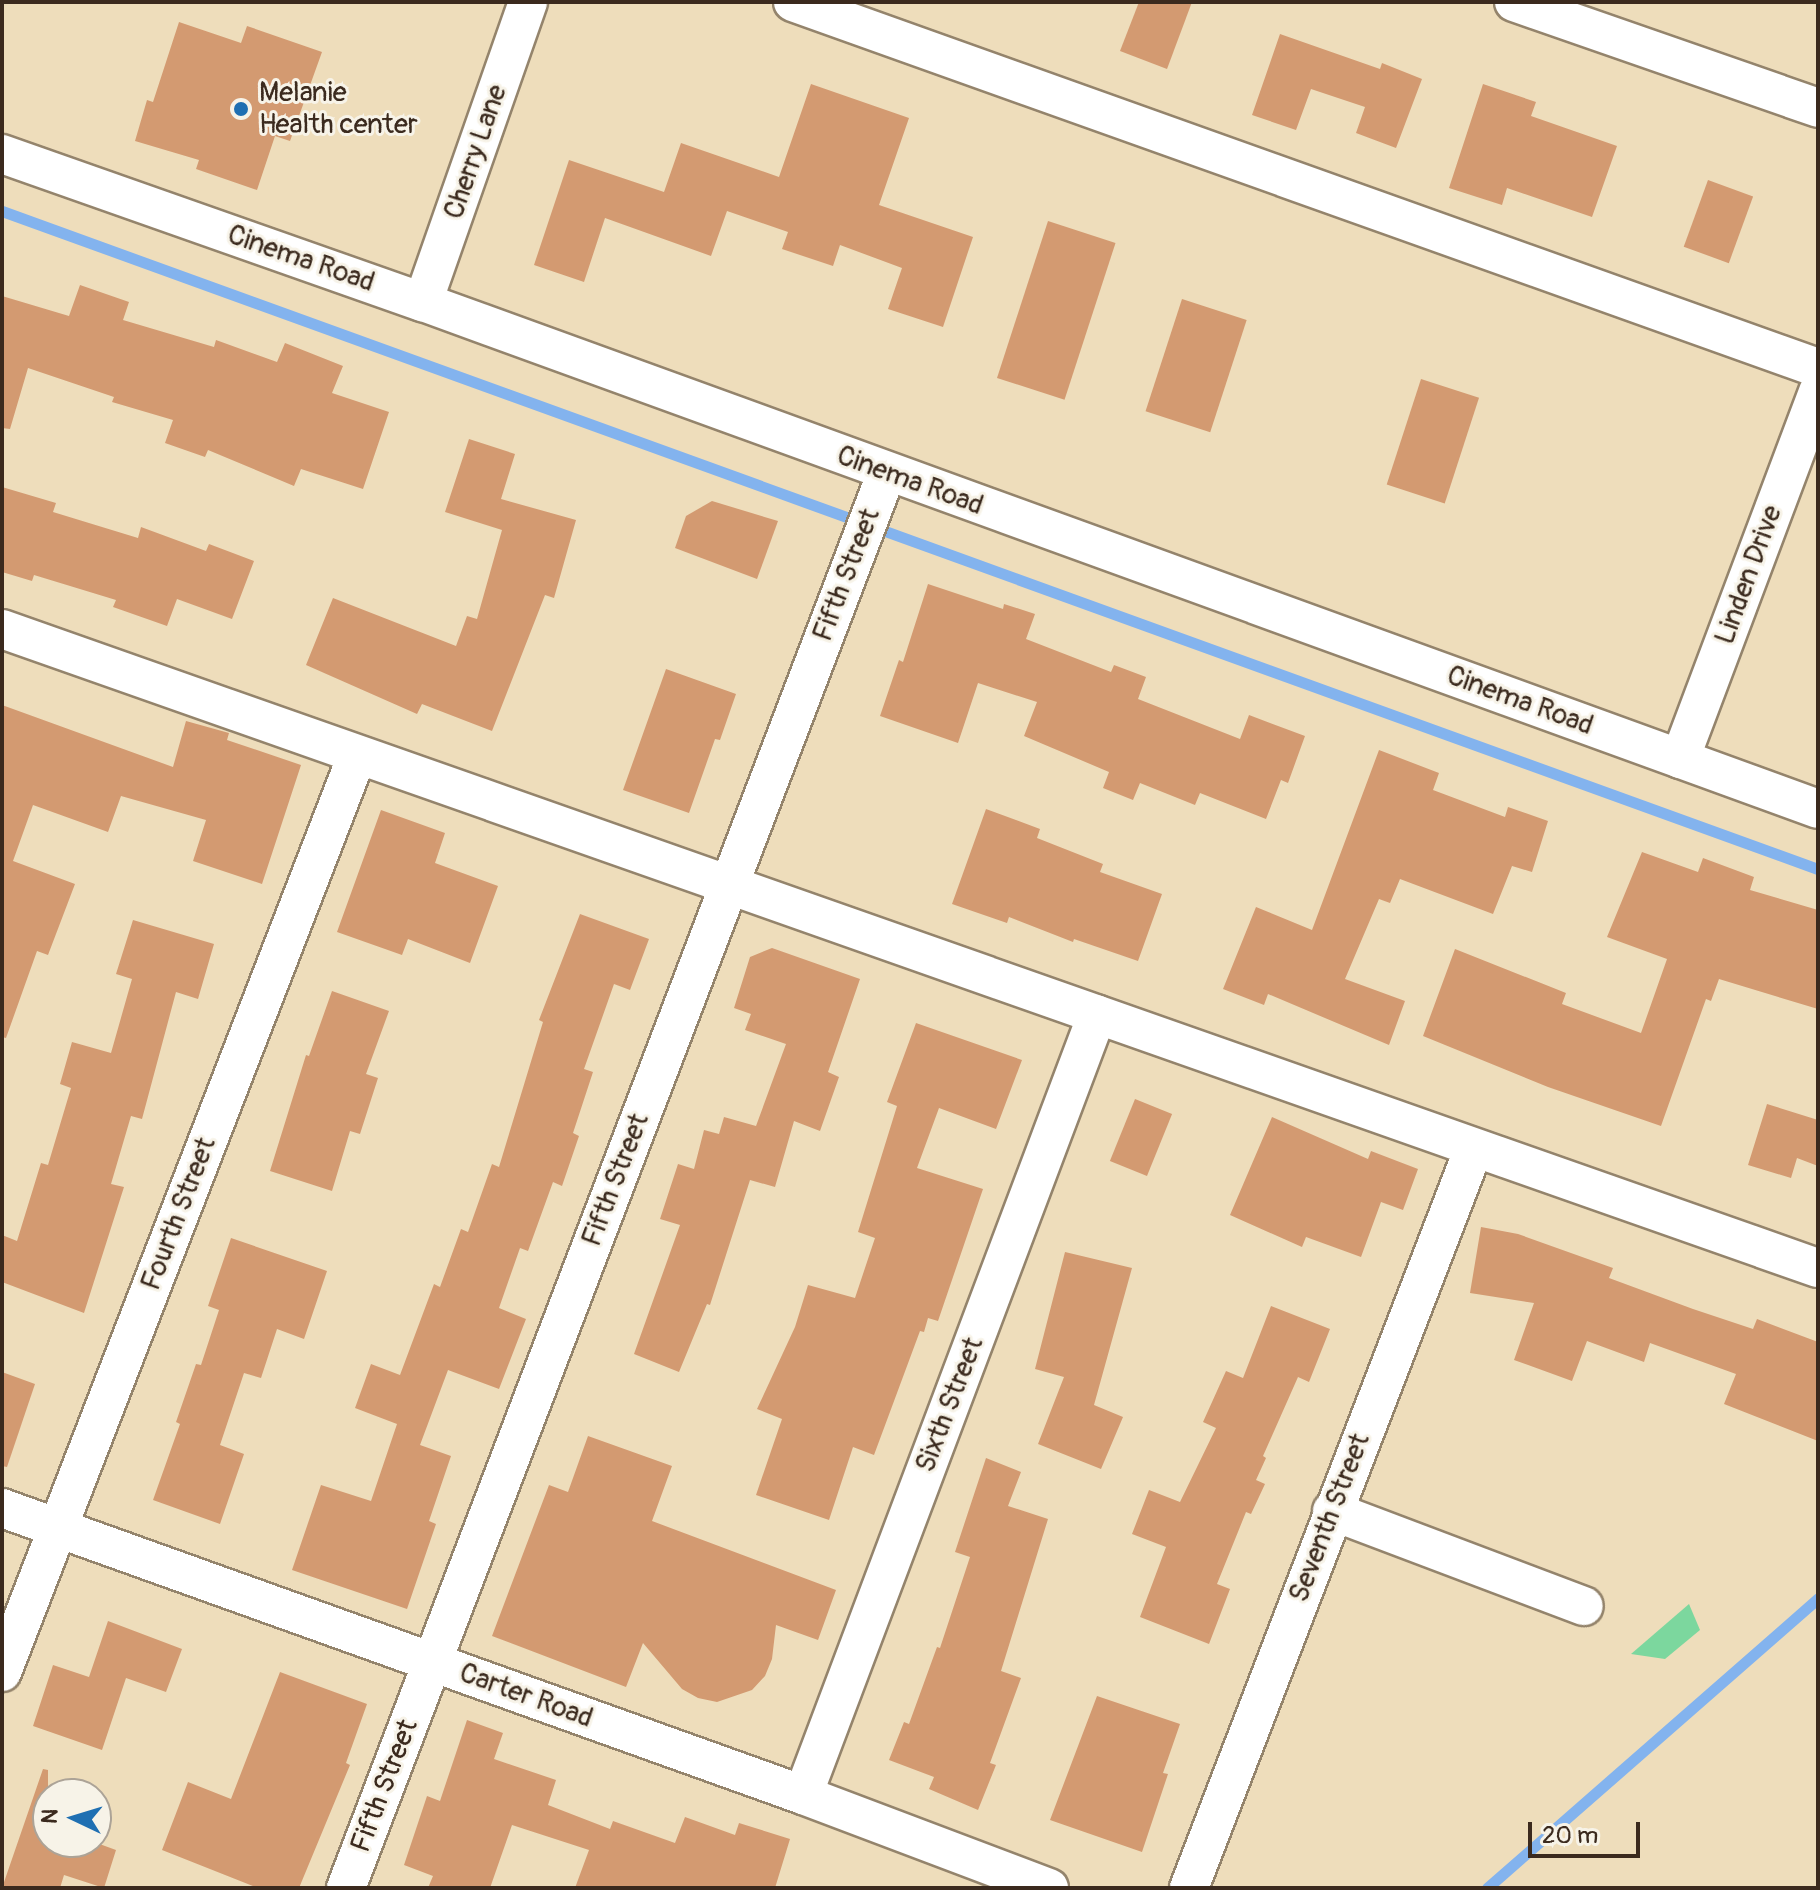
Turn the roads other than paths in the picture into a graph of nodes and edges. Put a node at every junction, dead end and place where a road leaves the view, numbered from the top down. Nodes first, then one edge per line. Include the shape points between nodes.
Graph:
1 (528, 2) edge
2 (793, 2) edge
3 (1514, 2) edge
4 (1818, 108) edge
5 (2, 154) edge
6 (423, 302) junction
7 (1818, 368) edge
8 (1818, 391) edge
9 (887, 472) junction
10 (2, 629) edge
11 (357, 756) junction
12 (1680, 759) junction
13 (1818, 809) edge
14 (728, 886) junction
15 (1097, 1015) junction
16 (1474, 1148) junction
17 (1818, 1268) edge
18 (2, 1508) edge
19 (1332, 1511) junction
20 (57, 1528) junction
21 (1584, 1606) dead end
22 (432, 1662) junction
23 (2, 1672) edge
24 (803, 1795) junction
25 (346, 1888) edge
26 (1049, 1888) edge
27 (1189, 1888) edge

1 - 6 street, Cherry Lane
2 - 7 street
3 - 4 street
5 - 6 street, Cinema Road
6 - 9 street, Cinema Road
8 - 12 street, Linden Drive
9 - 12 street, Cinema Road
9 - 14 street, Fifth Street
10 - 11 street
11 - 14 street
11 - 20 street, Fourth Street
12 - 13 street, Cinema Road
14 - 15 street
14 - 22 street, Fifth Street
15 - 16 street
15 - 24 street, Sixth Street
16 - 17 street
16 - 19 street, Seventh Street
18 - 20 street, Carter Road
19 - 21 street
19 - 27 street, Seventh Street
20 - 22 street, Carter Road
20 - 23 street, Fourth Street
22 - 24 street, Carter Road
22 - 25 street, Fifth Street
24 - 26 street, Carter Road

